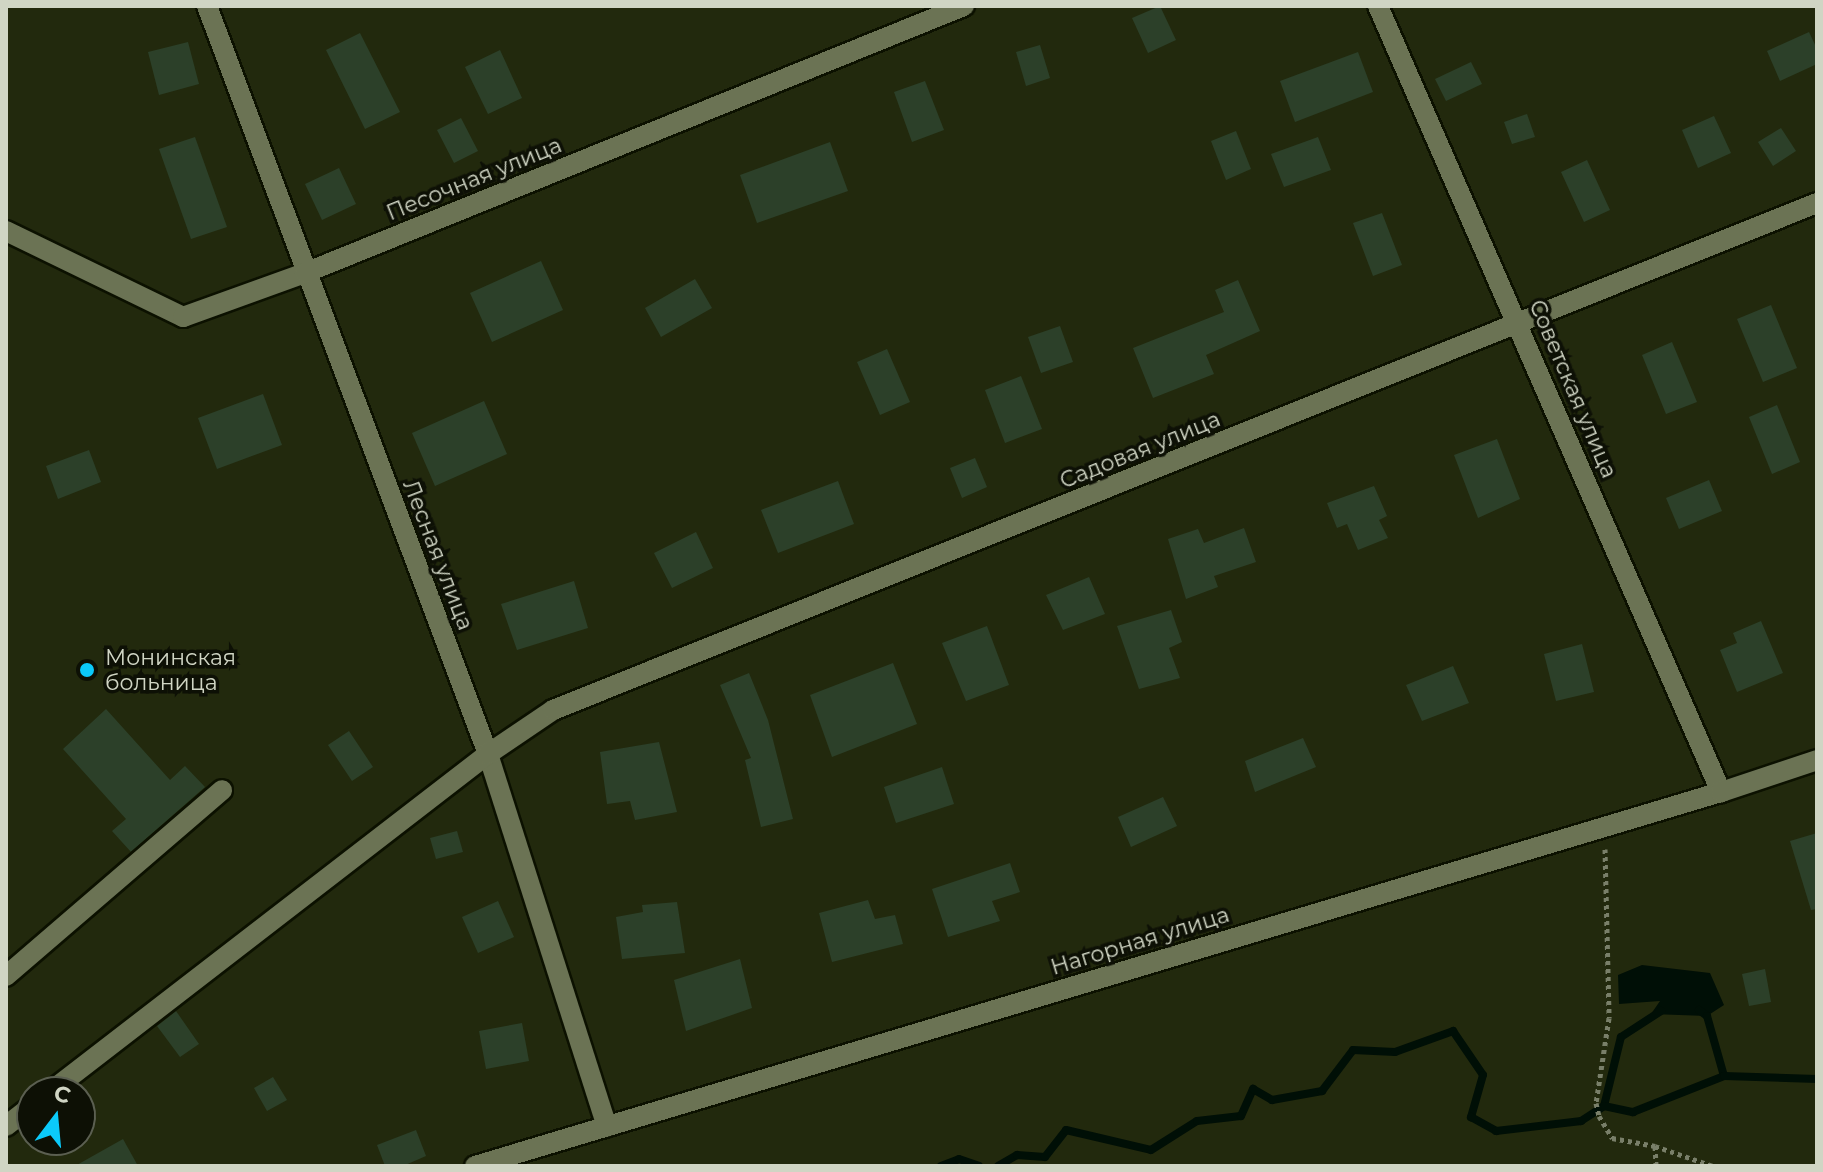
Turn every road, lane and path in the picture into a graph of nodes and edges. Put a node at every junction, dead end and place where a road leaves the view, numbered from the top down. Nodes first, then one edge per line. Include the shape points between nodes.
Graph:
1 (207, 6) edge
2 (964, 6) edge
3 (1378, 6) edge
4 (1817, 203) edge
5 (6, 231) edge
6 (305, 273) junction
7 (1520, 325) junction
8 (488, 754) junction
9 (1817, 760) edge
10 (222, 790) dead end
11 (1721, 792) junction
12 (1604, 827) junction
13 (6, 976) edge
14 (71, 1076) edge
15 (607, 1126) junction
16 (1655, 1146) junction
17 (475, 1166) edge
18 (1656, 1166) edge
19 (1713, 1166) edge

1 - 6 street, Лесная улица
2 - 6 street, Песочная улица
3 - 7 street, Советская улица
4 - 7 street, Садовая улица
5 - 6 street, Песочная улица via 183,317
6 - 8 street, Лесная улица
7 - 8 street, Садовая улица via 553,710
7 - 11 street, Советская улица
8 - 14 street, Садовая улица
8 - 15 street, Лесная улица
9 - 11 street, Нагорная улица
10 - 13 street
11 - 12 street, Нагорная улица
12 - 15 street, Нагорная улица
12 - 16 path via 1609,1018 1596,1103 1612,1138
15 - 17 street, Нагорная улица
16 - 18 path
16 - 19 path

